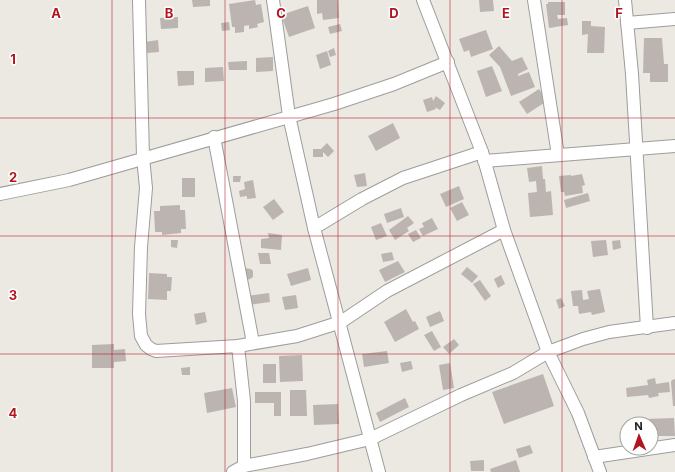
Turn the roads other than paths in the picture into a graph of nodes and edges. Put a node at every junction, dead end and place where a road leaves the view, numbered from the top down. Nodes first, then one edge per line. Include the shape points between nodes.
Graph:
1 (139, 0) edge
2 (272, 0) edge
3 (423, 0) edge
4 (534, 0) edge
5 (625, 0) edge
6 (675, 19) edge
7 (627, 23) junction
8 (448, 62) junction
9 (289, 116) junction
10 (214, 137) junction
11 (675, 146) edge
12 (636, 148) junction
13 (558, 155) junction
14 (143, 157) junction
15 (483, 157) junction
16 (0, 194) edge
17 (314, 228) junction
18 (504, 230) junction
19 (341, 322) junction
20 (675, 324) edge
21 (647, 328) junction
22 (253, 343) junction
23 (238, 346) junction
24 (548, 352) junction
25 (370, 439) junction
26 (675, 444) edge
27 (594, 457) junction
28 (244, 466) junction
29 (232, 472) edge
30 (379, 472) edge
31 (600, 472) edge

1 - 14 street
2 - 9 street
3 - 8 street
4 - 13 street
5 - 7 street
6 - 7 street
7 - 12 street
8 - 9 street via 394,84
8 - 15 street
9 - 10 street
9 - 17 street
10 - 14 street
10 - 22 street
11 - 12 street
12 - 13 street
12 - 21 street
13 - 15 street
14 - 16 street via 69,180
14 - 23 street via 146,188 141,247 141,336 146,344 156,351
15 - 17 street via 403,178
15 - 18 street
17 - 19 street
18 - 19 street via 387,291
18 - 24 street
19 - 22 street via 297,336
19 - 25 street
20 - 21 street
21 - 24 street via 609,332
22 - 23 street
23 - 28 street via 244,401
24 - 25 street via 514,373 461,395
24 - 27 street via 578,413
25 - 28 street
25 - 30 street
26 - 27 street
27 - 31 street
28 - 29 street

